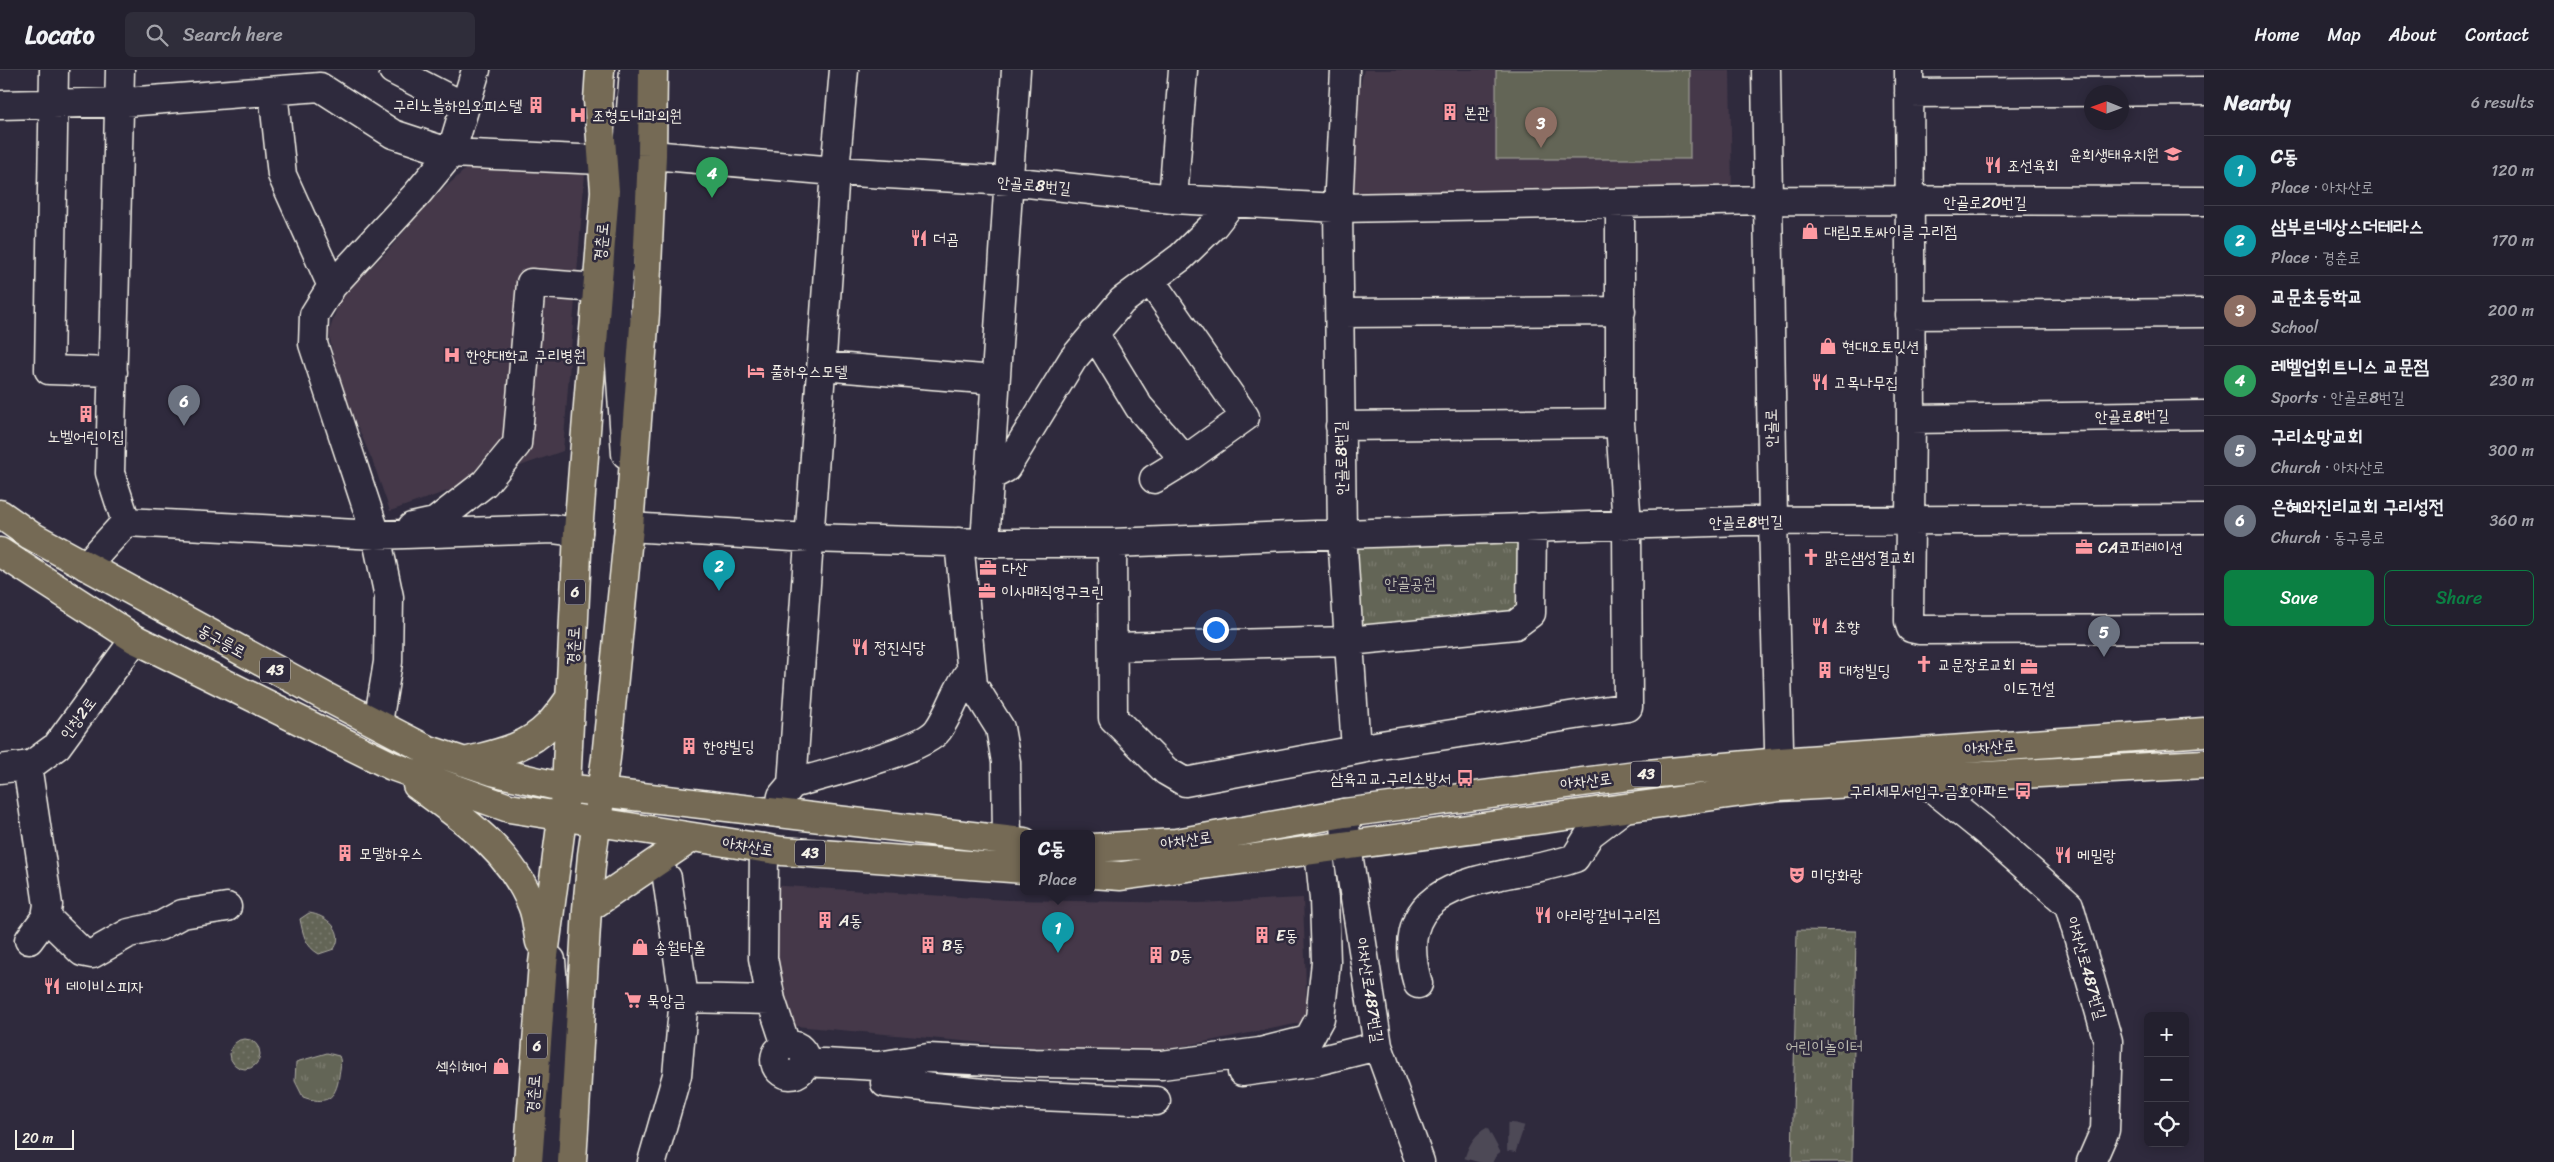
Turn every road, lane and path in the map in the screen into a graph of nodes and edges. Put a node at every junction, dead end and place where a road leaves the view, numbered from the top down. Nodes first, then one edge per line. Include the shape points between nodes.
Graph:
1 (54, 70) edge
2 (120, 70) edge
3 (393, 70) edge
4 (476, 70) edge
5 (600, 70) edge
6 (625, 70) edge
7 (634, 70) edge
8 (653, 70) edge
9 (844, 70) edge
10 (1016, 70) edge
11 (1183, 70) edge
12 (1345, 70) edge
13 (1766, 70) edge
14 (323, 79) edge
15 (1909, 82) edge
16 (273, 91) junction
17 (2204, 91) edge
18 (119, 102) junction
19 (53, 104) junction
20 (0, 105) edge
21 (465, 107) junction
22 (450, 152) junction
23 (652, 155) junction
24 (602, 160) junction
25 (835, 171) junction
26 (1009, 182) junction
27 (605, 191) junction
28 (1173, 199) junction
29 (1767, 200) junction
30 (2204, 201) edge
31 (1232, 202) junction
32 (1910, 202) junction
33 (1620, 203) junction
34 (1338, 208) junction
35 (1150, 280) junction
36 (332, 286) junction
37 (584, 287) dead end
38 (1622, 311) junction
39 (1340, 313) junction
40 (2204, 313) edge
41 (1910, 314) junction
42 (1094, 333) junction
43 (822, 366) junction
44 (113, 372) junction
45 (995, 380) junction
46 (2204, 415) edge
47 (1910, 419) junction
48 (1620, 423) junction
49 (1340, 426) junction
50 (1185, 460) junction
51 (989, 477) junction
52 (1154, 480) dead end
53 (0, 514) edge
54 (2204, 518) edge
55 (629, 519) junction
56 (1909, 519) junction
57 (1773, 521) junction
58 (126, 522) junction
59 (1627, 525) junction
60 (1532, 527) junction
61 (578, 532) junction
62 (376, 534) junction
63 (1342, 534) junction
64 (809, 538) junction
65 (972, 543) junction
66 (1112, 543) junction
67 (0, 552) edge
68 (86, 566) junction
69 (2204, 629) edge
70 (136, 639) junction
71 (1350, 641) junction
72 (1113, 647) junction
73 (971, 670) junction
74 (570, 698) junction
75 (378, 723) junction
76 (2204, 732) edge
77 (1356, 750) junction
78 (465, 762) junction
79 (2204, 764) edge
80 (27, 765) junction
81 (392, 766) junction
82 (0, 769) edge
83 (1780, 774) junction
84 (1921, 779) junction
85 (792, 784) junction
86 (566, 788) junction
87 (602, 791) junction
88 (1622, 809) junction
89 (779, 813) junction
90 (1344, 813) junction
91 (562, 817) junction
92 (598, 823) junction
93 (693, 837) junction
94 (1016, 841) edge
95 (1347, 847) junction
96 (764, 848) junction
97 (1095, 848) edge
98 (1319, 851) junction
99 (1020, 869) edge
100 (1095, 874) edge
101 (667, 878) dead end
102 (227, 907) dead end
103 (587, 909) junction
104 (46, 917) junction
105 (549, 931) junction
106 (29, 940) dead end
107 (544, 963) junction
108 (1418, 984) dead end
109 (684, 998) junction
110 (771, 1000) junction
111 (1378, 1046) junction
112 (1310, 1051) junction
113 (528, 1162) edge
114 (549, 1162) edge
115 (572, 1162) edge
116 (652, 1162) edge
117 (1420, 1162) edge
118 (2091, 1162) edge

1 - 19 street
2 - 18 street
3 - 21 street
4 - 21 street
5 - 24 main road, 경춘로 / 6 via 598,100
6 - 27 street via 623,99
7 - 55 street via 616,306
8 - 23 main road
9 - 25 street
10 - 26 street
11 - 28 street
12 - 34 street
13 - 29 street, 안골로
14 - 16 street
14 - 22 street via 393,134
15 - 17 street
15 - 32 street
16 - 18 street
16 - 36 street via 282,175
18 - 19 street
18 - 44 street
19 - 20 street
19 - 44 street via 49,370
21 - 22 street
22 - 24 street
22 - 36 street via 417,194
23 - 25 street, 안골로8번길
23 - 55 main road via 645,313
24 - 27 main road, 경춘로 / 6
25 - 26 street, 안골로8번길
25 - 43 street
26 - 28 street, 안골로8번길
26 - 45 street
27 - 61 main road, 경춘로 / 6
28 - 31 street, 안골로8번길
29 - 32 street, 안골로20번길
29 - 33 street, 안골로20번길
29 - 57 street, 안골로
30 - 32 street, 안골로20번길
31 - 34 street, 안골로8번길
31 - 35 street via 1181,257
32 - 41 street
33 - 34 street, 안골로20번길
33 - 38 street
34 - 39 street, 안골로8번길
35 - 42 street via 1122,301
35 - 50 street via 1245,417
36 - 62 street via 314,315 313,344
37 - 62 street via 531,284 517,444 486,483 435,522
38 - 39 street
38 - 48 street
39 - 49 street, 안골로8번길
40 - 41 street
41 - 47 street
42 - 50 street via 1139,408
42 - 51 street via 1072,359 1006,468
43 - 45 street
43 - 64 street
44 - 58 street via 110,473
45 - 51 street
46 - 47 street, 안골로8번길
47 - 56 street
48 - 49 street
48 - 59 street
49 - 63 street, 안골로8번길
50 - 52 street
51 - 65 street
53 - 68 main road, 동구릉로 / 43 via 30,536
54 - 56 street, 안골로8번길
55 - 64 street
55 - 87 main road
56 - 57 street, 안골로8번길
56 - 69 street via 1911,628
57 - 59 street, 안골로8번길
57 - 83 street, 안골로
58 - 62 street
58 - 68 street
59 - 60 street, 안골로8번길
59 - 77 street via 1628,707
60 - 63 street, 안골로8번길
60 - 71 street via 1531,613 1515,625
61 - 62 street via 553,529
61 - 74 main road, 경춘로 / 6
62 - 75 street via 389,597 388,662
63 - 66 street
63 - 71 street
64 - 65 street
64 - 85 street
65 - 66 street
65 - 73 street
66 - 72 street
67 - 70 main road, 43
68 - 75 main road, 동구릉로 / 43
70 - 80 street, 인창2로 via 57,746
70 - 81 main road, 43
71 - 72 street
71 - 77 street
72 - 77 street via 1114,718 1166,771 1185,782
73 - 85 street via 960,684 938,731 915,746
73 - 94 street via 973,685 1000,728
74 - 78 main road via 532,740
74 - 86 main road, 경춘로 / 6
75 - 78 main road, 동구릉로 / 43 via 426,749
76 - 83 main road, 아차산로 / 43
78 - 86 main road, 동구릉로 / 43 via 521,779
79 - 84 main road, 아차산로 / 43
80 - 82 street, 인창2로
80 - 104 street via 48,905
81 - 91 main road, 43 via 509,808
81 - 107 main road via 473,826 501,854 533,906
83 - 84 main road, 아차산로 / 43
83 - 88 main road, 아차산로 / 43
83 - 90 main road, 아차산로 / 43 via 1636,775
84 - 118 street, 아차산로487번길 via 2069,905 2108,1041 2105,1130
85 - 89 street via 782,796
86 - 87 main road, 43
86 - 91 main road, 경춘로 / 6
87 - 89 main road, 43
87 - 92 main road
88 - 95 main road, 아차산로 / 43
88 - 108 street via 1590,834 1576,858 1482,879 1445,892 1420,914 1411,940 1411,962
89 - 94 main road, 43
90 - 95 street, 아차산로487번길
90 - 97 main road, 아차산로 / 43 via 1176,843
91 - 92 main road, 아차산로 / 43
91 - 105 main road, 경춘로 / 6
92 - 93 main road, 아차산로 / 43
92 - 103 main road
93 - 96 main road, 아차산로 / 43
93 - 103 main road
95 - 98 main road, 아차산로 / 43
95 - 111 street, 아차산로487번길
96 - 99 main road, 아차산로 / 43
96 - 110 street via 763,958
98 - 100 main road, 아차산로 / 43 via 1121,876
98 - 112 street via 1326,962 1320,1018
101 - 109 street
102 - 104 street via 187,912 160,926 129,933 92,954 82,952
103 - 115 main road
104 - 106 street
105 - 107 main road, 경춘로 / 6
105 - 114 street via 555,1083
107 - 113 main road, 경춘로 / 6
109 - 110 street
109 - 116 street via 677,1074
110 - 112 street via 796,1053 882,1075 931,1070 1155,1091 1172,1080 1238,1073
111 - 112 street
111 - 117 street, 아차산로487번길

